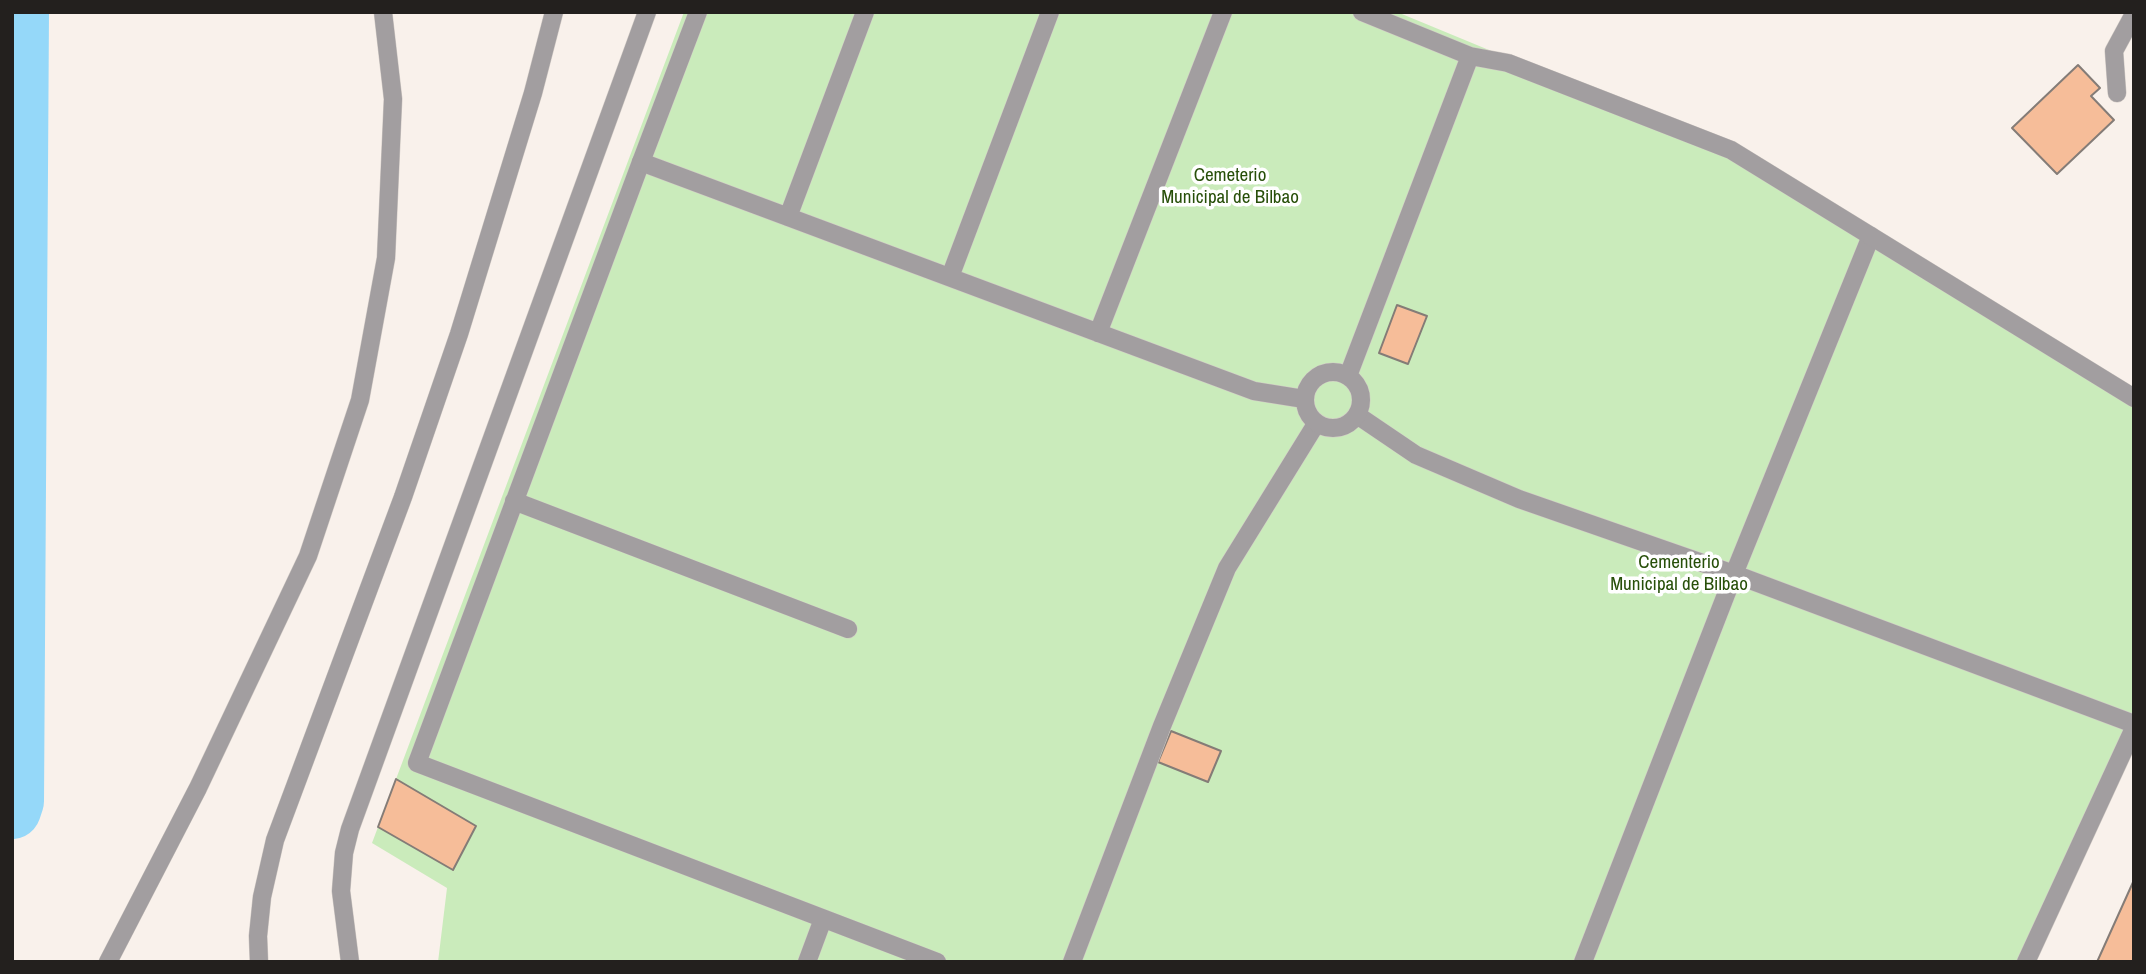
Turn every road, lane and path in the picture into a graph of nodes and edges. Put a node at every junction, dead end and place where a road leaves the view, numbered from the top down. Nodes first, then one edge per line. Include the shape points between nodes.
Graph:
1 (383, 12) edge
2 (554, 12) edge
3 (647, 12) edge
4 (698, 12) edge
5 (865, 12) edge
6 (1050, 12) edge
7 (1223, 12) edge
8 (1362, 12) edge
9 (2134, 14) edge
10 (1470, 56) junction
11 (2117, 93) dead end
12 (641, 162) junction
13 (788, 216) junction
14 (1871, 236) junction
15 (950, 278) junction
16 (1098, 333) junction
17 (1348, 376) junction
18 (2134, 398) edge
19 (1304, 399) junction
20 (1357, 415) junction
21 (1316, 424) junction
22 (514, 501) junction
23 (1734, 574) junction
24 (848, 629) dead end
25 (2134, 726) edge
26 (823, 919) junction
27 (108, 962) edge
28 (259, 962) edge
29 (350, 962) edge
30 (807, 962) edge
31 (937, 962) edge
32 (1072, 962) edge
33 (1583, 962) edge
34 (2026, 962) edge

1 - 27 street via 393,99 386,258 360,400 308,556 198,788
2 - 28 street via 454,347 275,840 262,897
3 - 29 street via 350,830 341,891
4 - 12 street
5 - 13 street
6 - 15 street
7 - 16 street
8 - 10 street
9 - 11 street via 2114,51
10 - 14 street via 1508,63 1731,150
10 - 17 street
12 - 13 street
12 - 22 street
13 - 15 street
14 - 18 street
14 - 23 street
15 - 16 street
16 - 19 street via 1254,391
17 - 19 street via 1334,372 1319,375 1308,385
17 - 20 street via 1358,386 1361,401
19 - 21 street
20 - 21 street via 1332,429
20 - 23 street via 1416,455 1518,499
21 - 32 street via 1227,568
22 - 24 street
22 - 26 street via 417,763
23 - 25 street
23 - 33 street
25 - 34 street
26 - 30 street
26 - 31 street

